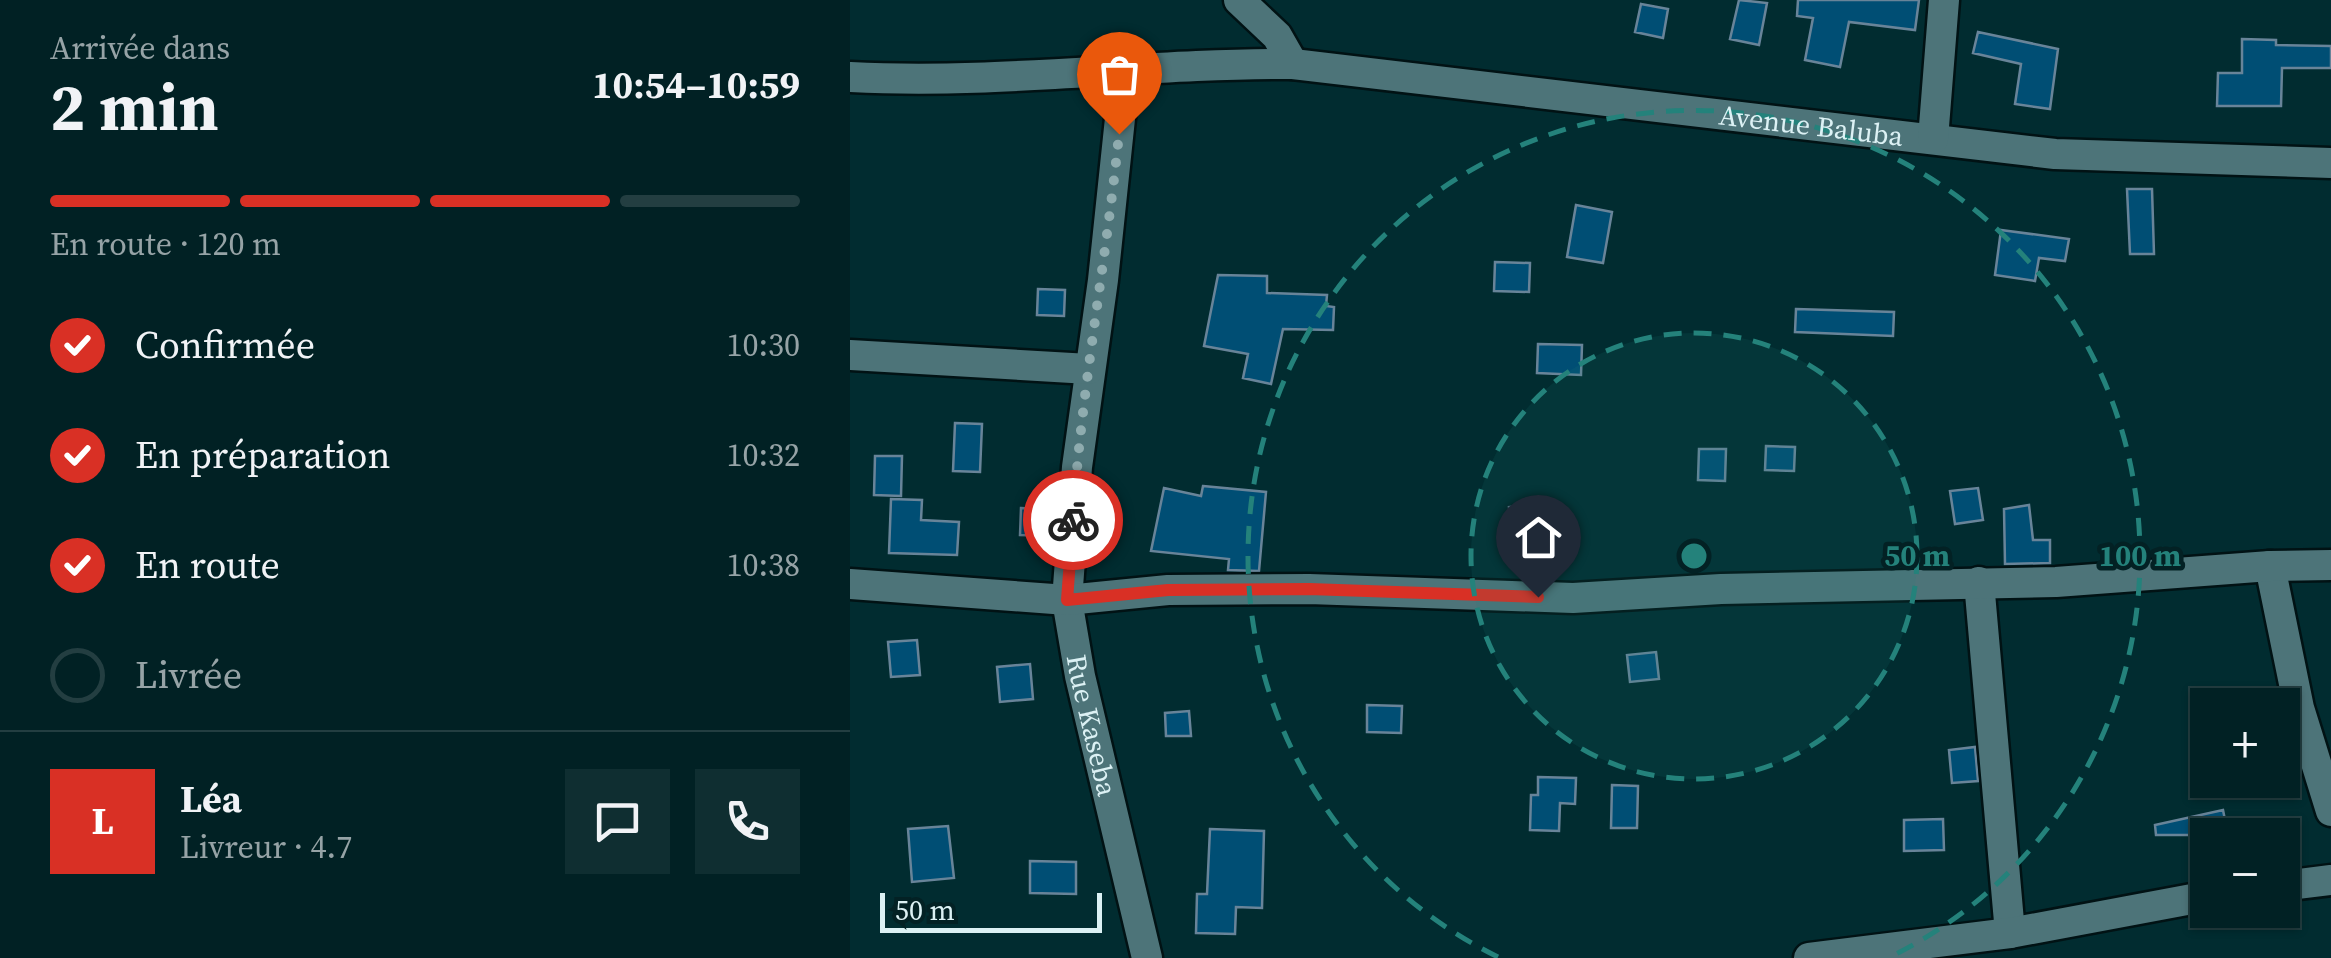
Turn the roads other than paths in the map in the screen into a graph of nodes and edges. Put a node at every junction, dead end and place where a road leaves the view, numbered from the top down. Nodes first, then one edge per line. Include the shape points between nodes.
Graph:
1 (1239, 0) edge
2 (1944, 0) edge
3 (1294, 64) junction
4 (1126, 71) junction
5 (850, 77) edge
6 (1933, 139) junction
7 (2331, 164) edge
8 (850, 354) edge
9 (1089, 369) junction
10 (2331, 565) edge
11 (2270, 566) junction
12 (1979, 582) junction
13 (850, 584) edge
14 (1067, 600) junction
15 (2331, 812) edge
16 (2331, 880) edge
17 (2300, 884) edge
18 (2190, 899) edge
19 (2010, 932) junction
20 (1147, 958) edge
21 (1809, 958) edge

1 - 3 street via 1277,36
2 - 6 street
3 - 4 street, Avenue Baluba
3 - 6 street, Avenue Baluba
4 - 5 street, Avenue Baluba
4 - 9 street, Rue Kaseba
6 - 7 street, Avenue Baluba via 2055,154
8 - 9 street
9 - 14 street, Rue Kaseba
10 - 11 street
11 - 12 street
11 - 15 street via 2299,708
12 - 14 street via 1573,598 1168,590
12 - 19 street
13 - 14 street
14 - 20 street, Rue Kaseba
16 - 17 street
18 - 19 street
19 - 21 street

